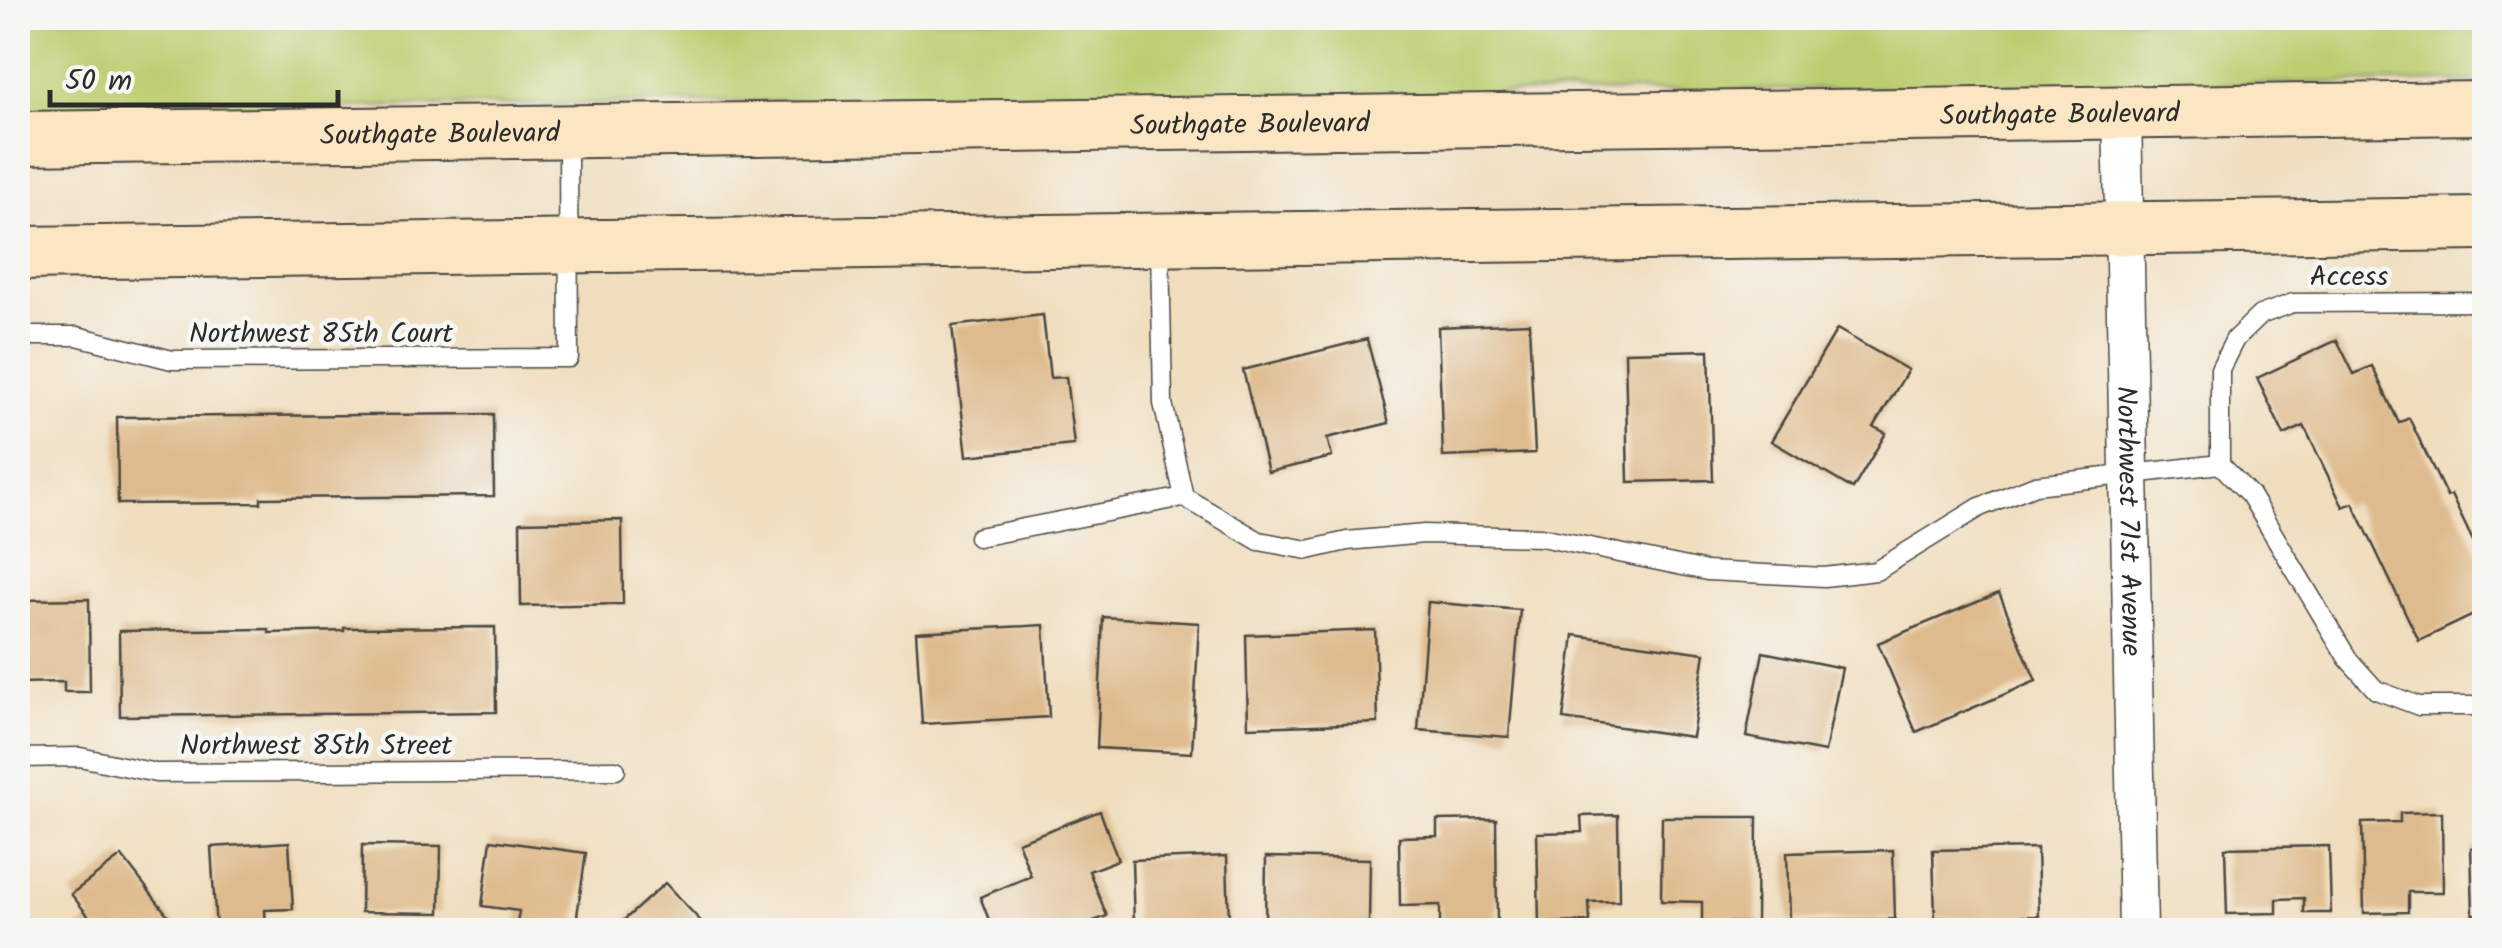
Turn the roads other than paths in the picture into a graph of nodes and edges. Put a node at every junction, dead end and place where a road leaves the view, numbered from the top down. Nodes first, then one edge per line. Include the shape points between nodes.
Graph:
1 (2484, 108) edge
2 (2122, 111) junction
3 (568, 132) junction
4 (18, 138) edge
5 (2484, 224) edge
6 (2122, 228) junction
7 (1160, 240) junction
8 (568, 248) junction
9 (18, 254) edge
10 (2484, 302) edge
11 (18, 336) edge
12 (2220, 464) junction
13 (2128, 474) junction
14 (1184, 498) junction
15 (978, 538) dead end
16 (2484, 706) edge
17 (18, 758) edge
18 (616, 770) dead end
19 (2138, 930) edge

1 - 2 main road, Southgate Boulevard
2 - 3 main road, Southgate Boulevard
2 - 6 street, Northwest 71st Avenue
3 - 4 main road, Southgate Boulevard
3 - 8 lane
5 - 6 main road
6 - 7 main road
6 - 13 street, Northwest 71st Avenue
7 - 8 main road
7 - 14 lane via 1163,403
8 - 9 main road
8 - 11 lane, Northwest 85th Court via 569,358 172,360 77,336
10 - 12 lane, Access via 2294,303 2260,315 2235,339 2220,369
12 - 13 lane
12 - 16 lane via 2250,495 2348,659 2376,690 2419,706
13 - 14 lane via 2035,486 1980,507 1876,571 1824,578 1707,571 1541,538 1424,534 1308,550 1259,541
13 - 19 street, Northwest 71st Avenue
14 - 15 lane
17 - 18 lane, Northwest 85th Street via 80,757 156,773

